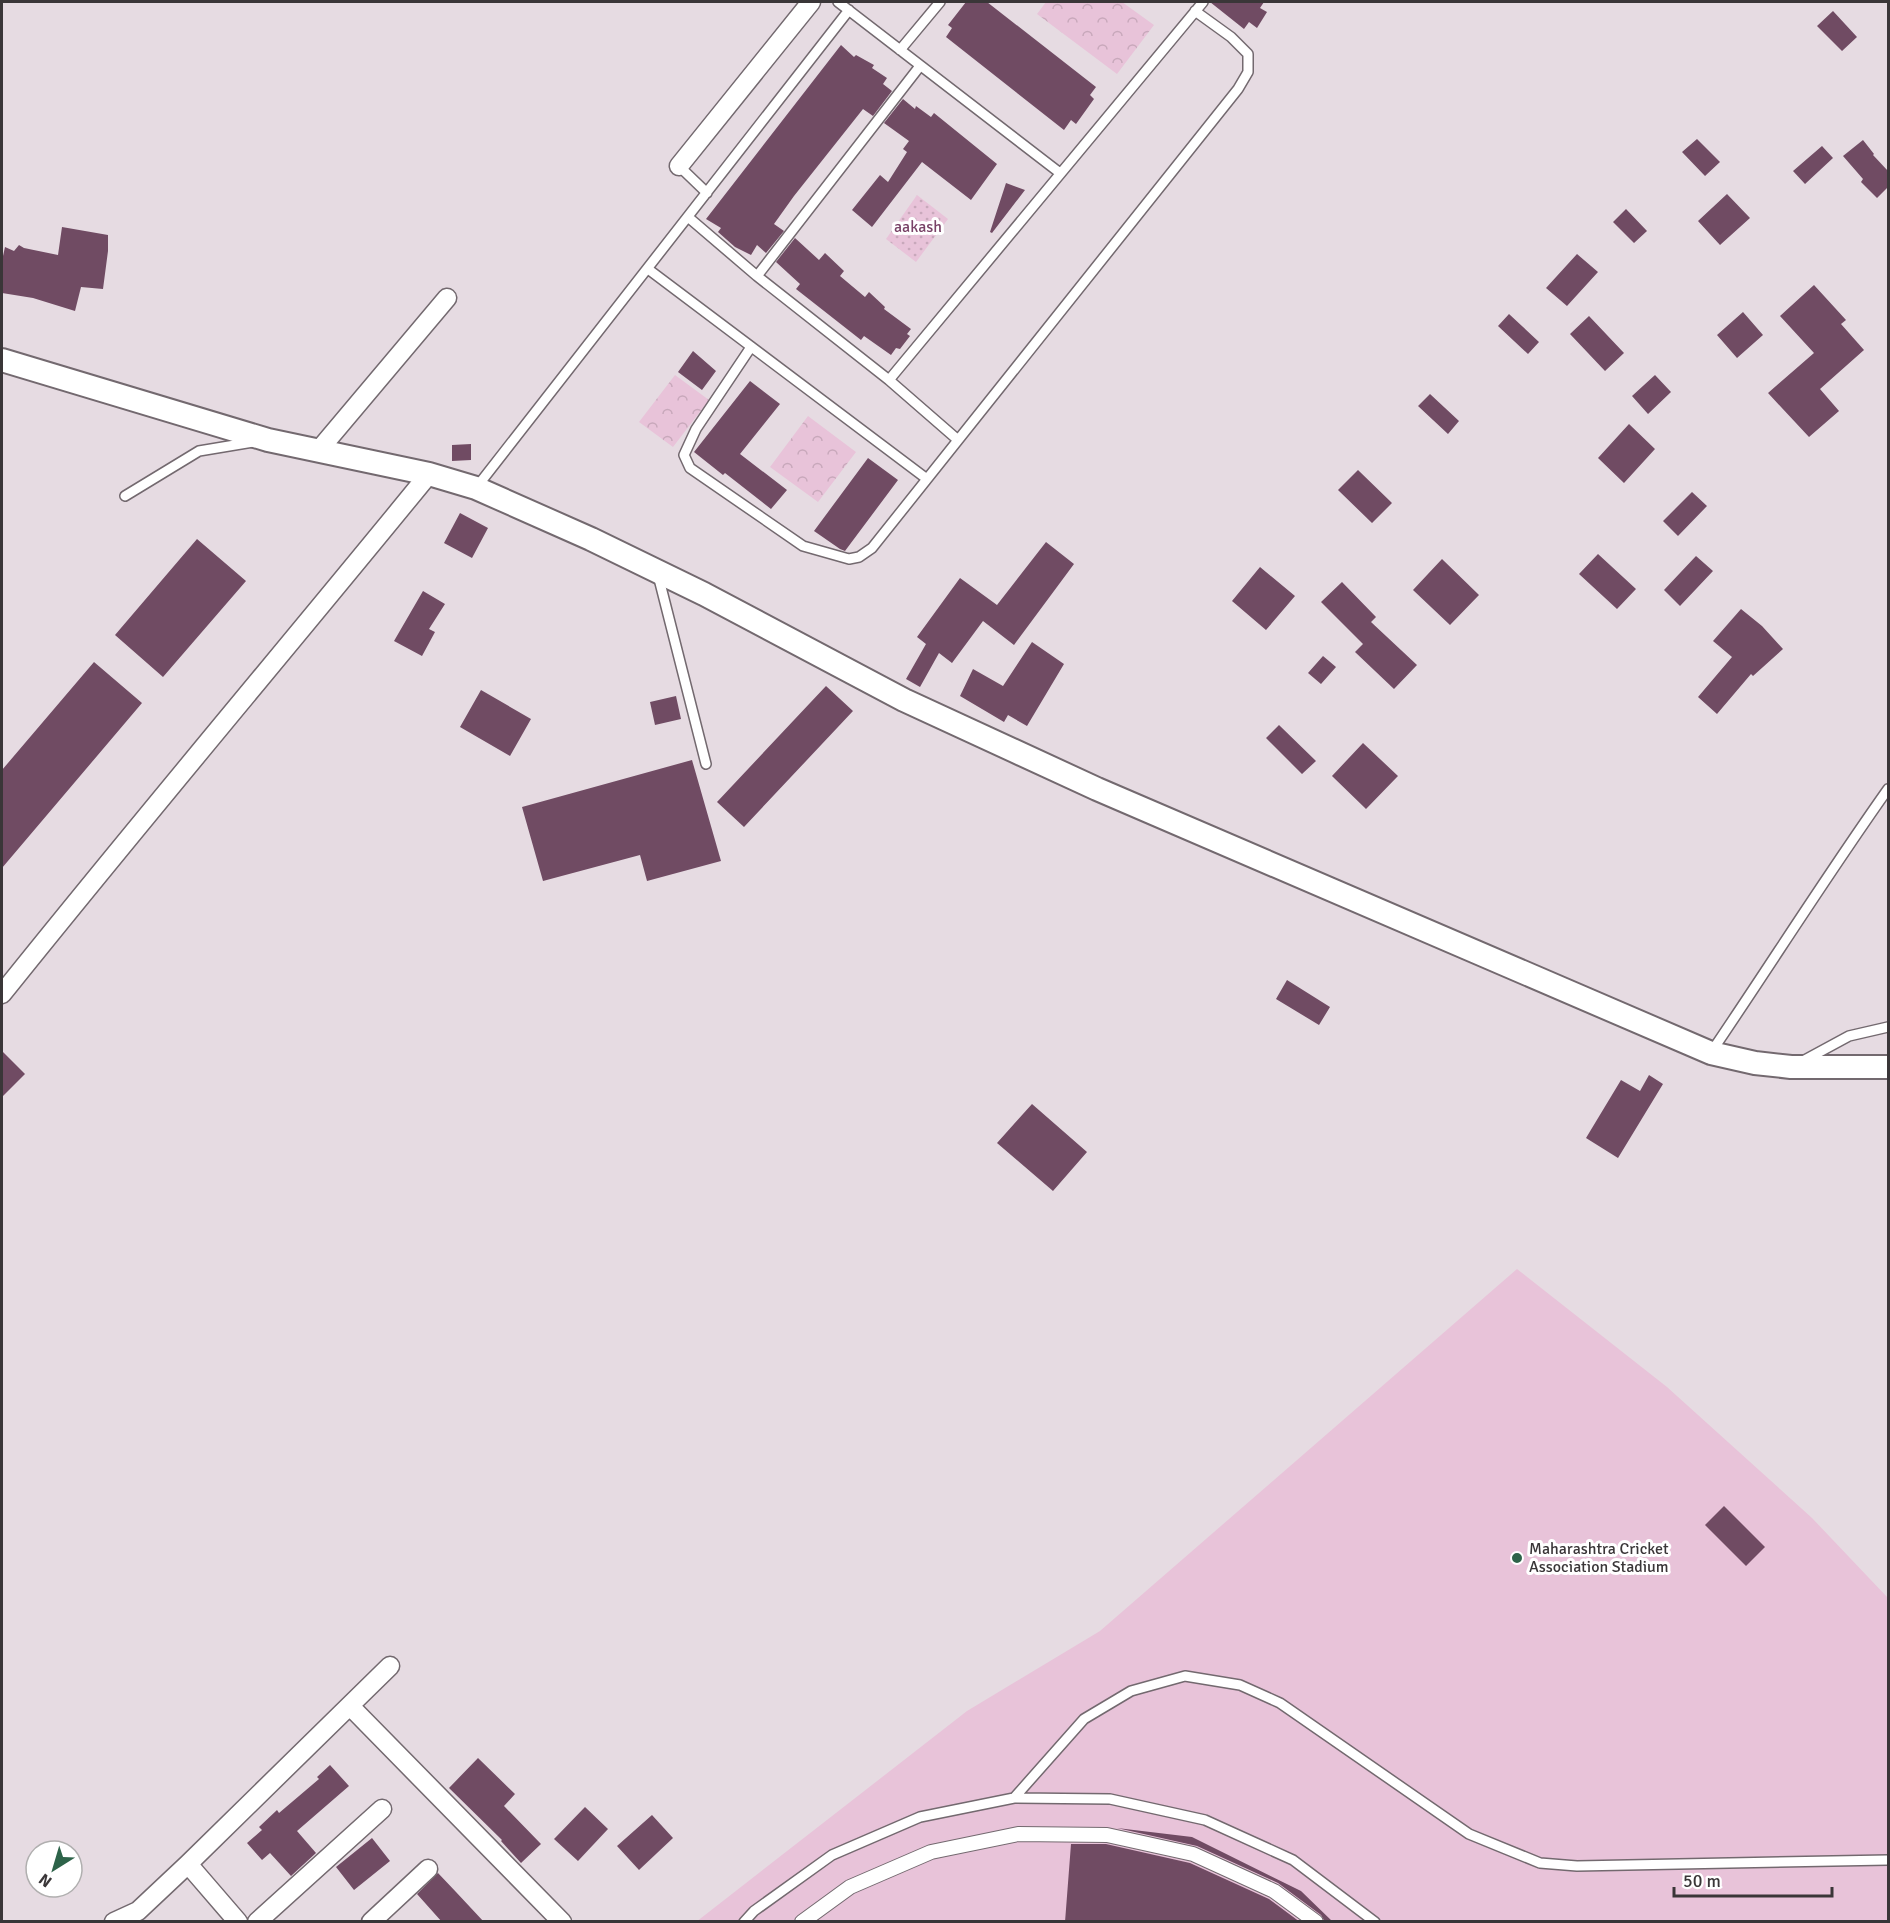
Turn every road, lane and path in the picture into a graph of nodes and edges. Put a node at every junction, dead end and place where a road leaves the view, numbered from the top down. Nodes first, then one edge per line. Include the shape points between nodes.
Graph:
1 (811, 2) edge
2 (838, 2) edge
3 (940, 2) edge
4 (1203, 2) edge
5 (849, 10) junction
6 (1195, 11) junction
7 (900, 50) junction
8 (920, 66) junction
9 (679, 166) joint
10 (1060, 173) junction
11 (707, 193) junction
12 (688, 217) junction
13 (648, 269) junction
14 (757, 276) junction
15 (447, 298) dead end
16 (752, 347) junction
17 (2, 360) edge
18 (889, 380) junction
19 (268, 440) junction
20 (958, 440) junction
21 (319, 450) junction
22 (429, 474) junction
23 (927, 478) junction
24 (476, 488) junction
25 (125, 496) dead end
26 (657, 571) junction
27 (706, 764) dead end
28 (1888, 789) edge
29 (2, 994) edge
30 (1888, 1027) edge
31 (1711, 1053) junction
32 (1888, 1066) edge
33 (1791, 1067) junction
34 (390, 1666) dead end
35 (350, 1706) junction
36 (1014, 1798) junction
37 (382, 1809) dead end
38 (1888, 1860) edge
39 (188, 1864) junction
40 (428, 1869) dead end
41 (114, 1922) edge
42 (238, 1922) edge
43 (256, 1922) edge
44 (370, 1922) edge
45 (562, 1922) edge
46 (744, 1922) edge
47 (802, 1922) edge
48 (1316, 1922) edge
49 (1374, 1922) edge

1 - 9 street
2 - 5 lane
3 - 7 lane
4 - 6 lane
5 - 7 lane
5 - 11 lane
6 - 10 lane
6 - 20 lane via 1248,54 1248,72
7 - 8 lane
8 - 10 lane
8 - 14 lane
9 - 11 lane
10 - 18 lane
11 - 12 lane
12 - 13 lane
12 - 14 lane
13 - 16 lane
13 - 24 lane
14 - 18 lane
15 - 21 street
16 - 23 lane
16 - 23 lane via 696,429 684,455 690,468 803,546 849,559 872,548
17 - 19 street
18 - 20 lane
19 - 21 street
19 - 25 lane via 199,451
20 - 23 lane
21 - 22 street
22 - 24 street
22 - 29 street
24 - 26 street
26 - 27 lane
26 - 31 street via 904,700 1096,789
28 - 31 lane
30 - 33 lane via 1849,1036
31 - 33 street
32 - 33 street
34 - 35 street
35 - 39 street
35 - 45 street
36 - 38 lane via 1084,1719 1131,1691 1185,1676 1240,1685 1280,1703 1469,1834 1540,1863 1577,1866
36 - 46 lane via 920,1817 832,1855
36 - 49 lane via 1110,1799 1205,1820 1293,1860
37 - 43 street
39 - 41 street via 138,1911
39 - 42 street
40 - 44 street
47 - 48 street via 850,1887 931,1852 1018,1834 1107,1835 1193,1854 1274,1891

